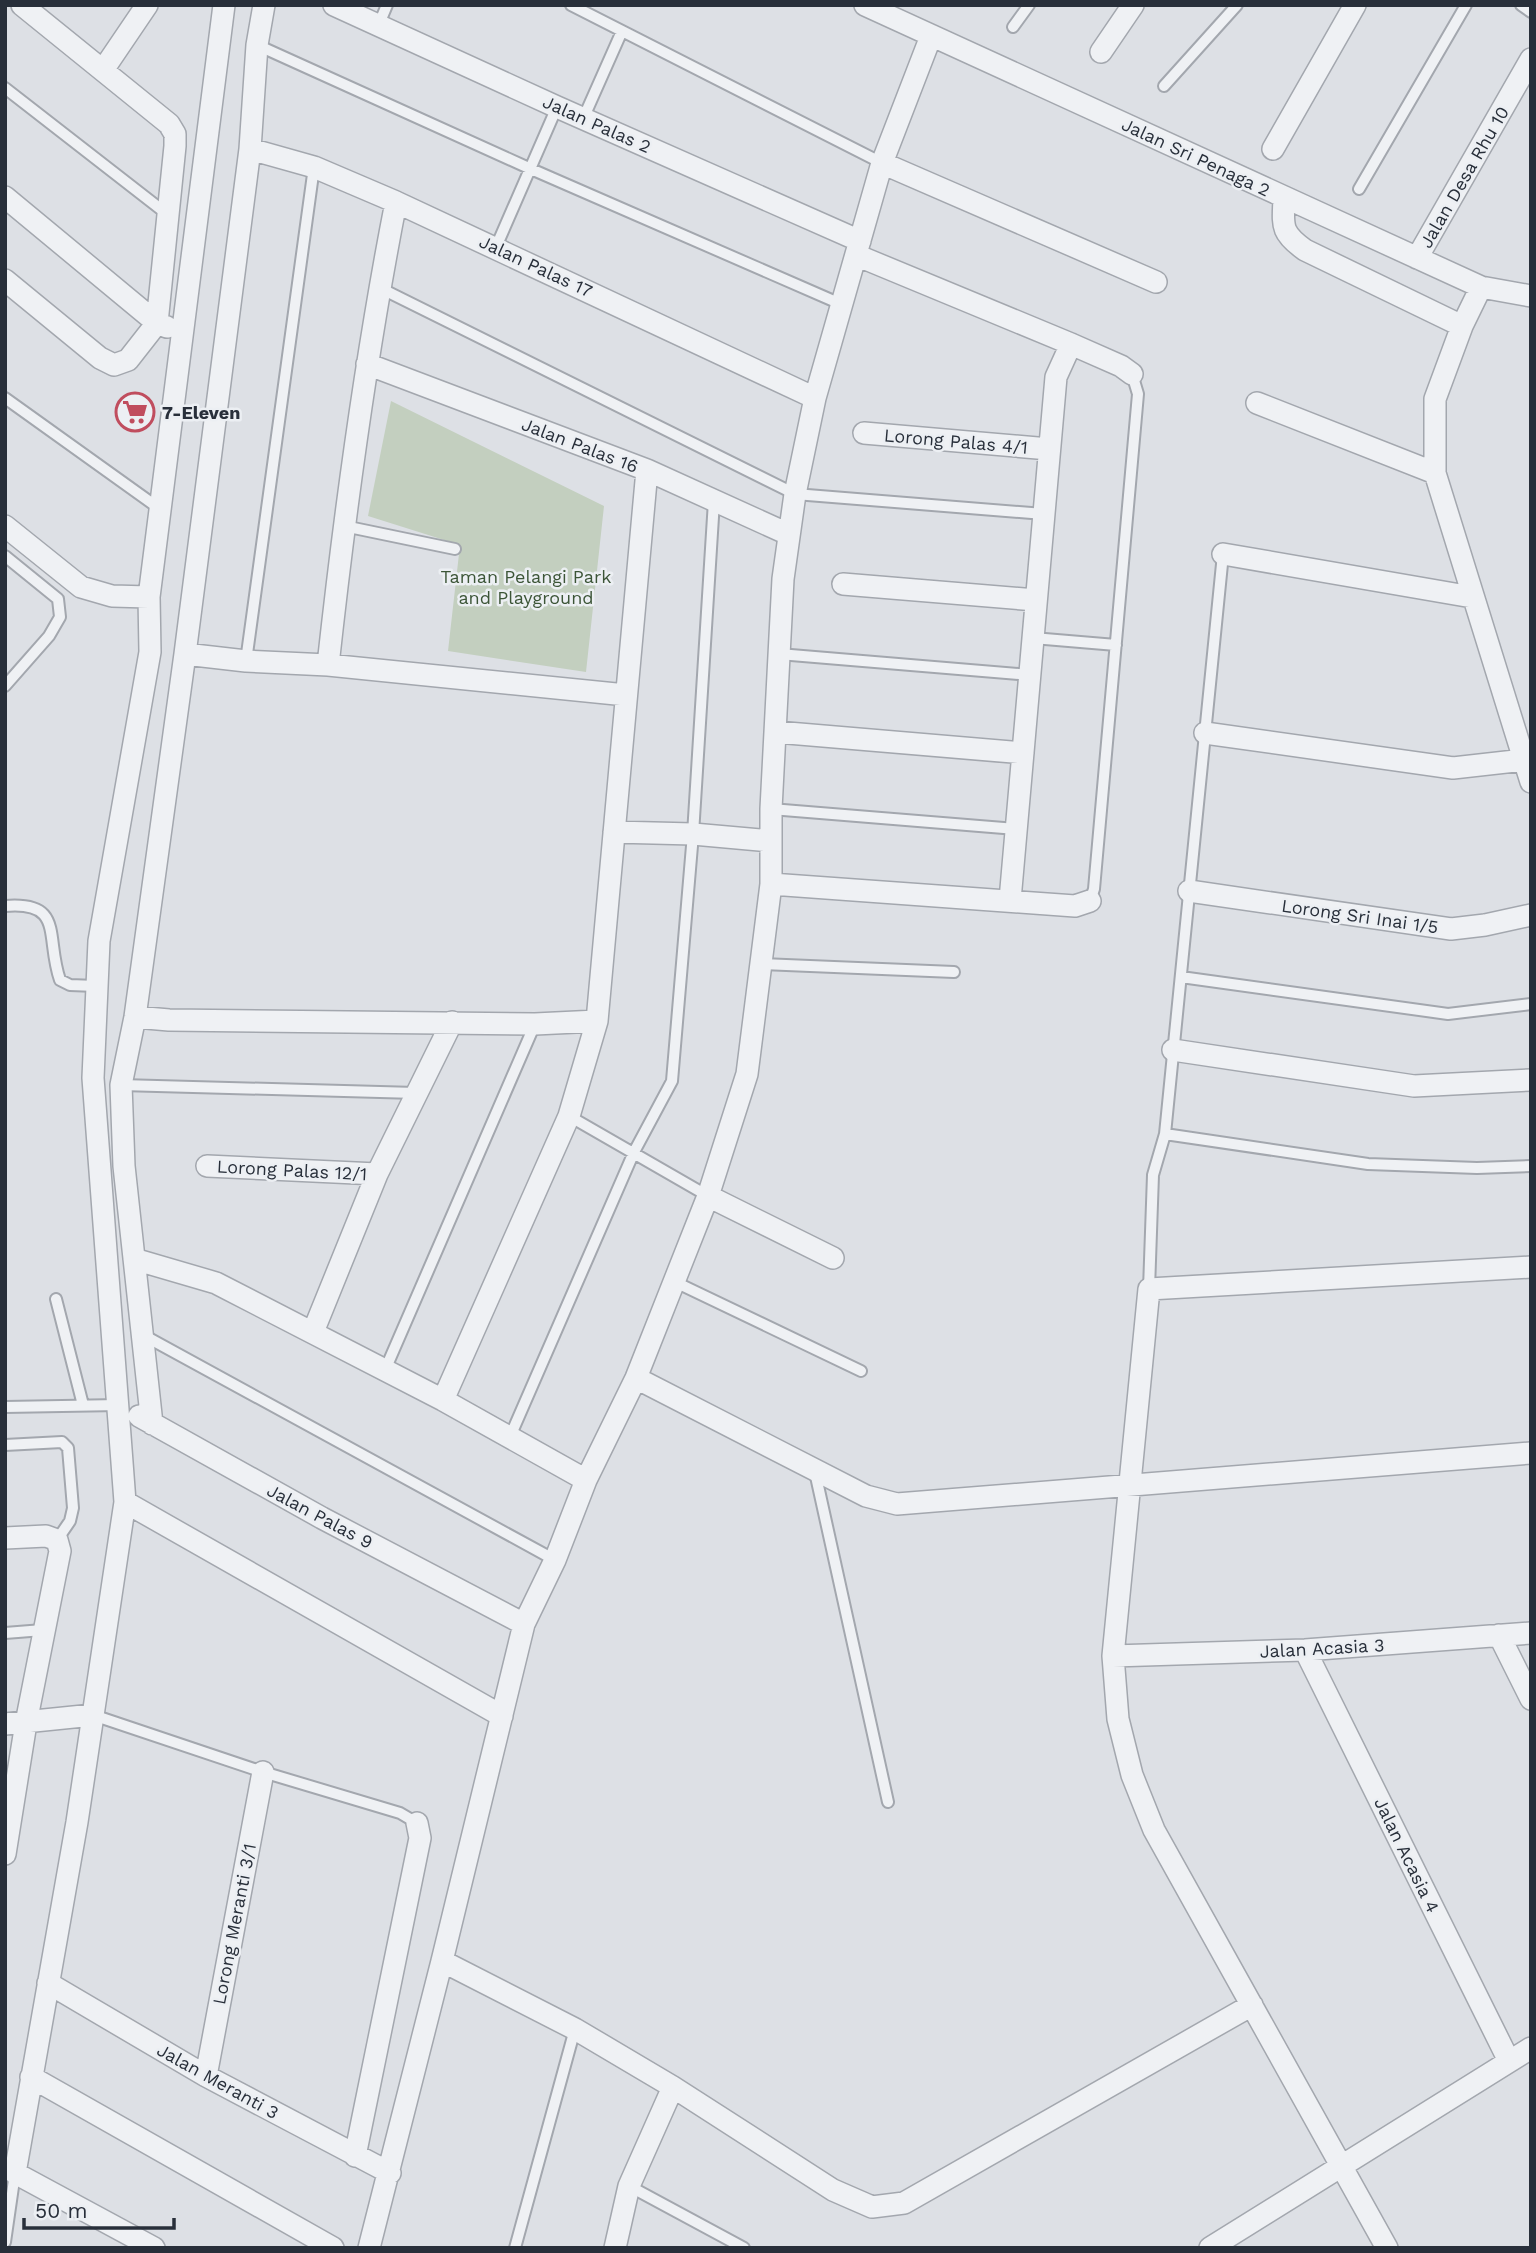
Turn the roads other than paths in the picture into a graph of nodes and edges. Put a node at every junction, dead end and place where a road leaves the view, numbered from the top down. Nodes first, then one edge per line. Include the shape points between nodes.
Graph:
1 (22, 5) edge
2 (147, 5) edge
3 (224, 5) edge
4 (264, 5) edge
5 (334, 5) edge
6 (571, 5) edge
7 (865, 5) edge
8 (1029, 5) edge
9 (1133, 5) edge
10 (1237, 5) edge
11 (1355, 5) edge
12 (1466, 5) edge
13 (1521, 5) edge
14 (1531, 12) edge
15 (383, 15) edge
16 (1013, 27) dead end
17 (622, 31) junction
18 (931, 36) junction
19 (257, 45) junction
20 (1101, 52) dead end
21 (1531, 59) edge
22 (103, 70) junction
23 (1164, 86) dead end
24 (5, 88) edge
25 (557, 107) junction
26 (583, 118) junction
27 (250, 149) junction
28 (1273, 149) dead end
29 (882, 163) junction
30 (314, 167) junction
31 (531, 169) junction
32 (1359, 189) dead end
33 (1284, 197) junction
34 (5, 198) edge
35 (396, 202) junction
36 (167, 214) junction
37 (496, 247) junction
38 (858, 248) junction
39 (1417, 258) junction
40 (5, 280) edge
41 (1156, 282) dead end
42 (1481, 287) junction
43 (380, 288) junction
44 (1531, 296) edge
45 (843, 305) junction
46 (157, 323) junction
47 (1462, 326) junction
48 (183, 332) junction
49 (1072, 344) junction
50 (367, 364) junction
51 (1132, 374) joint
52 (5, 398) edge
53 (816, 398) junction
54 (1257, 403) dead end
55 (864, 433) dead end
56 (1049, 449) junction
57 (647, 470) junction
58 (1435, 473) junction
59 (795, 494) junction
60 (714, 501) junction
61 (160, 509) junction
62 (1044, 514) junction
63 (5, 526) edge
64 (344, 526) junction
65 (788, 534) junction
66 (455, 549) dead end
67 (1223, 554) joint
68 (5, 556) edge
69 (843, 584) dead end
70 (149, 597) junction
71 (1472, 597) junction
72 (1036, 600) junction
73 (1033, 639) junction
74 (1116, 645) junction
75 (185, 654) junction
76 (779, 654) junction
77 (246, 661) junction
78 (328, 665) junction
79 (1030, 675) junction
80 (5, 686) edge
81 (626, 695) junction
82 (776, 732) junction
83 (1205, 733) junction
84 (1023, 753) junction
85 (1524, 761) junction
86 (1531, 782) edge
87 (771, 809) junction
88 (1016, 829) junction
89 (614, 832) junction
90 (693, 834) junction
91 (771, 841) junction
92 (771, 884) junction
93 (1189, 891) junction
94 (1010, 900) junction
95 (1090, 901) joint
96 (5, 906) edge
97 (1531, 915) edge
98 (762, 964) junction
99 (954, 972) dead end
100 (1181, 977) junction
101 (96, 986) junction
102 (1531, 1004) edge
103 (135, 1017) junction
104 (452, 1021) junction
105 (597, 1021) junction
106 (535, 1024) junction
107 (1173, 1050) junction
108 (1531, 1080) edge
109 (121, 1085) junction
110 (416, 1093) junction
111 (569, 1116) junction
112 (1165, 1134) junction
113 (634, 1152) junction
114 (207, 1166) dead end
115 (1531, 1166) edge
116 (377, 1174) junction
117 (708, 1196) junction
118 (833, 1258) dead end
119 (134, 1259) junction
120 (1531, 1268) edge
121 (674, 1281) junction
122 (1149, 1289) junction
123 (55, 1299) dead end
124 (313, 1332) junction
125 (141, 1334) junction
126 (385, 1370) junction
127 (861, 1371) dead end
128 (636, 1378) junction
129 (443, 1400) junction
130 (83, 1405) junction
131 (119, 1405) junction
132 (5, 1407) edge
133 (152, 1424) junction
134 (509, 1439) junction
135 (5, 1445) edge
136 (1531, 1453) edge
137 (815, 1469) junction
138 (586, 1480) junction
139 (1129, 1485) junction
140 (125, 1502) junction
141 (5, 1538) edge
142 (57, 1540) junction
143 (555, 1560) junction
144 (524, 1624) junction
145 (43, 1630) junction
146 (5, 1633) edge
147 (1531, 1633) edge
148 (1499, 1635) junction
149 (1305, 1650) junction
150 (1113, 1656) junction
151 (1531, 1699) edge
152 (93, 1715) junction
153 (502, 1716) junction
154 (16, 1723) edge
155 (263, 1772) junction
156 (888, 1802) dead end
157 (416, 1823) joint
158 (8, 1824) edge
159 (5, 1854) edge
160 (442, 1961) junction
161 (48, 1983) junction
162 (1252, 2005) junction
163 (575, 2029) junction
164 (1531, 2048) edge
165 (1509, 2061) junction
166 (206, 2076) junction
167 (31, 2077) junction
168 (673, 2087) junction
169 (355, 2156) junction
170 (1343, 2166) junction
171 (15, 2173) junction
172 (390, 2173) junction
173 (629, 2186) junction
174 (5, 2242) edge
175 (154, 2248) edge
176 (334, 2248) edge
177 (369, 2248) edge
178 (515, 2248) edge
179 (615, 2248) edge
180 (744, 2248) edge
181 (1210, 2248) edge
182 (1387, 2248) edge

1 - 22 street
2 - 22 street
3 - 48 street
4 - 19 street
5 - 15 street, Jalan Palas 2
6 - 17 lane
7 - 18 street, Jalan Sri Penaga 2
8 - 16 lane
9 - 20 street
10 - 23 lane
11 - 28 street
12 - 32 lane
13 - 14 lane
15 - 25 street, Jalan Palas 2
17 - 26 lane
17 - 29 lane
18 - 29 street
18 - 33 street, Jalan Sri Penaga 2
19 - 27 street
19 - 31 lane
21 - 39 street, Jalan Desa Rhu 10
22 - 36 street via 175,134
24 - 36 lane
25 - 26 street, Jalan Palas 2
25 - 31 lane
26 - 38 street, Jalan Palas 2
27 - 30 street, Jalan Palas 17
27 - 75 street
29 - 38 street
29 - 41 street
30 - 35 street, Jalan Palas 17
30 - 77 lane
31 - 37 lane
31 - 45 lane
33 - 39 street, Jalan Sri Penaga 2
33 - 47 street via 1283,225 1297,244
34 - 46 street
35 - 37 street, Jalan Palas 17
35 - 43 street
36 - 46 street
37 - 53 street, Jalan Palas 17
38 - 45 street
38 - 49 street, Jalan Palas 2
39 - 42 street, Jalan Sri Penaga 2
40 - 46 street via 114,365 128,360
42 - 44 street, Jalan Sri Penaga 2
42 - 47 street
43 - 50 street
43 - 59 lane
45 - 53 street
46 - 48 street
47 - 58 street via 1435,398
48 - 61 street
49 - 51 street, Jalan Palas 2
49 - 56 street via 1056,377
50 - 57 street, Jalan Palas 16
50 - 64 street
51 - 74 lane via 1138,394
52 - 61 lane
53 - 59 street
54 - 58 street
55 - 56 street, Lorong Palas 4/1
56 - 62 street
57 - 60 street, Jalan Palas 16
57 - 81 street
58 - 71 street
59 - 62 lane
59 - 65 street
60 - 65 street, Jalan Palas 16
60 - 90 lane
61 - 70 street
62 - 72 street
63 - 70 street via 81,587 112,596
64 - 66 lane
64 - 78 street
65 - 76 street
67 - 71 street
67 - 83 lane
68 - 80 lane via 58,599 60,617
69 - 72 street
70 - 101 street via 150,652 99,941
71 - 85 street
72 - 73 street
73 - 74 lane
73 - 79 street
74 - 95 lane
75 - 77 street
75 - 103 street
76 - 79 lane
76 - 82 street
77 - 78 street
78 - 81 street
79 - 84 street
81 - 89 street
82 - 84 street
82 - 87 street
83 - 85 street via 1453,768
83 - 93 lane
84 - 88 street
85 - 86 street
87 - 88 lane
87 - 91 street
88 - 94 street
89 - 90 street
89 - 105 street
90 - 91 street
90 - 113 lane via 672,1081
91 - 92 street
92 - 94 street
92 - 98 street
93 - 97 street, Lorong Sri Inai 1/5 via 1451,929
93 - 100 lane
94 - 95 street via 1075,906
96 - 101 lane via 24,904 41,910 48,919 60,980
98 - 99 lane
98 - 117 street via 747,1074
100 - 102 lane via 1448,1014
100 - 107 lane
101 - 131 street via 93,1078
103 - 104 street
103 - 109 street
104 - 106 street
104 - 110 street
105 - 106 street
105 - 111 street
106 - 126 lane
107 - 108 street via 1414,1086
107 - 112 lane
109 - 110 lane
109 - 119 street
110 - 116 street
111 - 113 lane
111 - 129 street
112 - 115 lane via 1368,1164
112 - 122 lane via 1153,1175
113 - 117 lane
113 - 134 lane
114 - 116 street, Lorong Palas 12/1
116 - 124 street
117 - 118 street
117 - 121 street
119 - 124 street via 216,1283
119 - 125 street
120 - 122 street
121 - 127 lane
121 - 128 street
122 - 139 street
123 - 130 lane
124 - 126 street
125 - 133 street
125 - 143 lane
126 - 129 street
128 - 137 street
128 - 138 street
129 - 134 street
130 - 131 lane
130 - 132 lane
131 - 133 street, Jalan Palas 9
131 - 140 street
133 - 144 street, Jalan Palas 9
134 - 138 street
135 - 142 lane via 62,1442 68,1448 73,1508
136 - 139 street
137 - 139 street via 866,1496 897,1504
137 - 156 lane
138 - 143 street
139 - 150 street
140 - 152 street
140 - 153 street
141 - 142 street via 46,1535
142 - 145 street via 60,1551
143 - 144 street
144 - 153 street
145 - 146 lane
145 - 154 street
147 - 148 street, Jalan Acasia 3
148 - 149 street, Jalan Acasia 3
148 - 151 street
149 - 150 street, Jalan Acasia 3
149 - 165 street, Jalan Acasia 4
150 - 162 street via 1118,1719 1132,1774 1154,1830
152 - 154 street
152 - 155 lane
152 - 161 street
153 - 160 street
154 - 158 street
155 - 157 lane via 400,1813
155 - 166 street, Lorong Meranti 3/1
157 - 169 street via 420,1838
158 - 159 street
160 - 163 street
160 - 172 street
161 - 166 street, Jalan Meranti 3
161 - 167 street
162 - 168 street via 904,2203 872,2207 833,2190
162 - 170 street
163 - 168 street
163 - 178 lane
164 - 165 street
165 - 170 street
166 - 169 street, Jalan Meranti 3
167 - 171 street
167 - 176 street
168 - 173 street
169 - 172 street, Jalan Meranti 3
170 - 181 street
170 - 182 street
171 - 174 lane
171 - 175 street
172 - 177 street
173 - 179 street
173 - 180 lane

